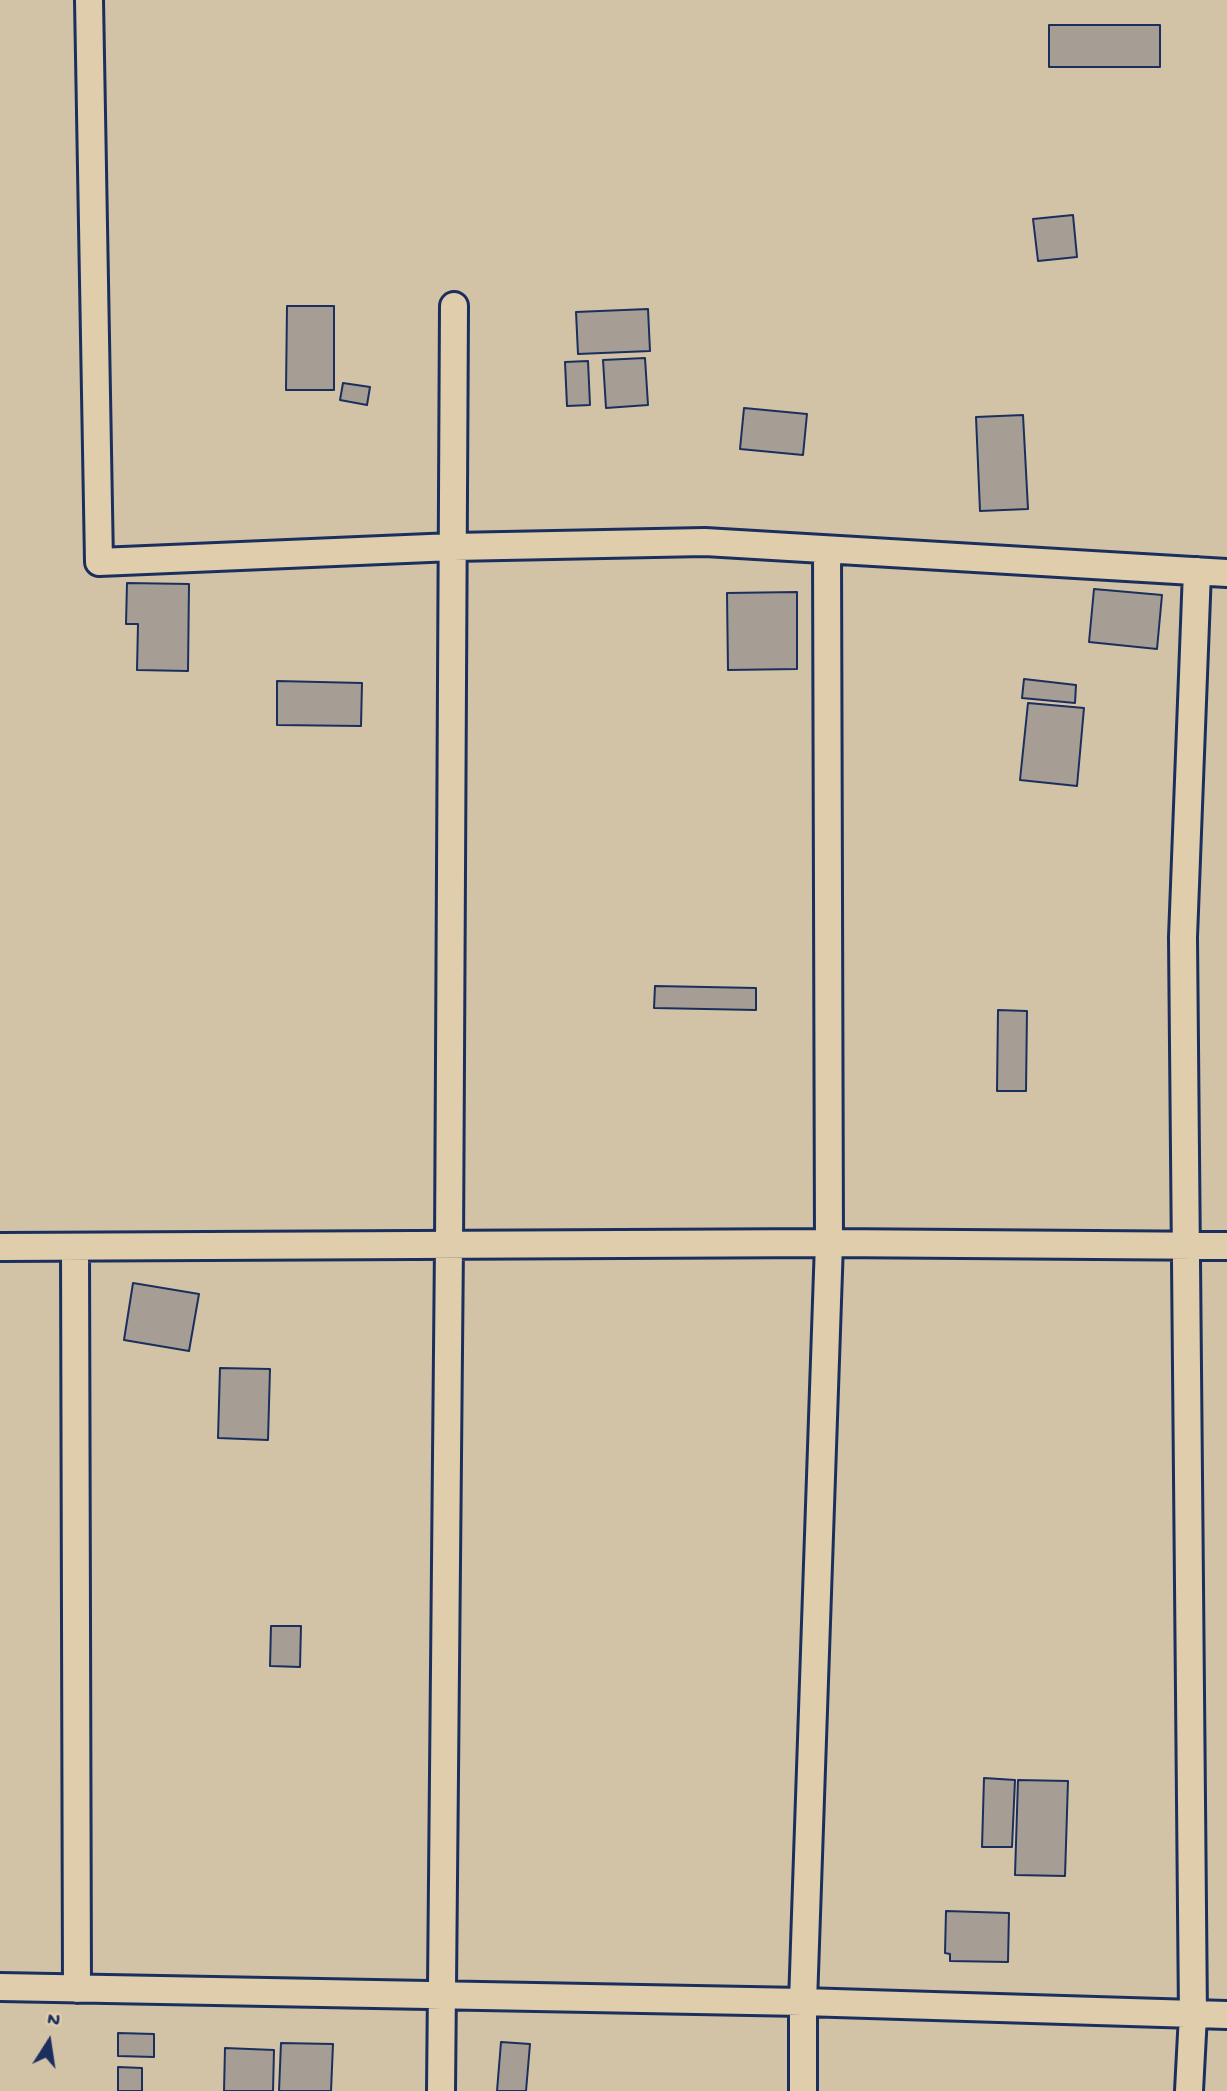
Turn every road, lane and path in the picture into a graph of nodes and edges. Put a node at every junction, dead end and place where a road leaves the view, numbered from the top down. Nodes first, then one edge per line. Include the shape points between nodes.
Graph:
1 (89, 0) edge
2 (454, 306) dead end
3 (453, 547) junction
4 (827, 550) junction
5 (1197, 571) junction
6 (1227, 573) edge
7 (829, 1243) junction
8 (449, 1245) junction
9 (1185, 1245) junction
10 (1227, 1246) edge
11 (0, 1247) edge
12 (75, 1247) junction
13 (0, 1987) edge
14 (77, 1989) junction
15 (443, 1996) junction
16 (803, 2002) junction
17 (1194, 2015) junction
18 (1227, 2015) edge
19 (441, 2091) edge
20 (803, 2091) edge
21 (1189, 2091) edge

1 - 3 street via 99,562
2 - 3 street
3 - 4 street via 705,542
3 - 8 street
4 - 5 street
4 - 7 street
5 - 6 street
5 - 9 street via 1183,937
7 - 8 street
7 - 9 street
7 - 16 street
8 - 12 street
8 - 15 street
9 - 10 street
9 - 17 street
11 - 12 street
12 - 14 street
13 - 14 street
14 - 15 street
15 - 16 street
15 - 19 street
16 - 17 street
16 - 20 street
17 - 18 street
17 - 21 street

